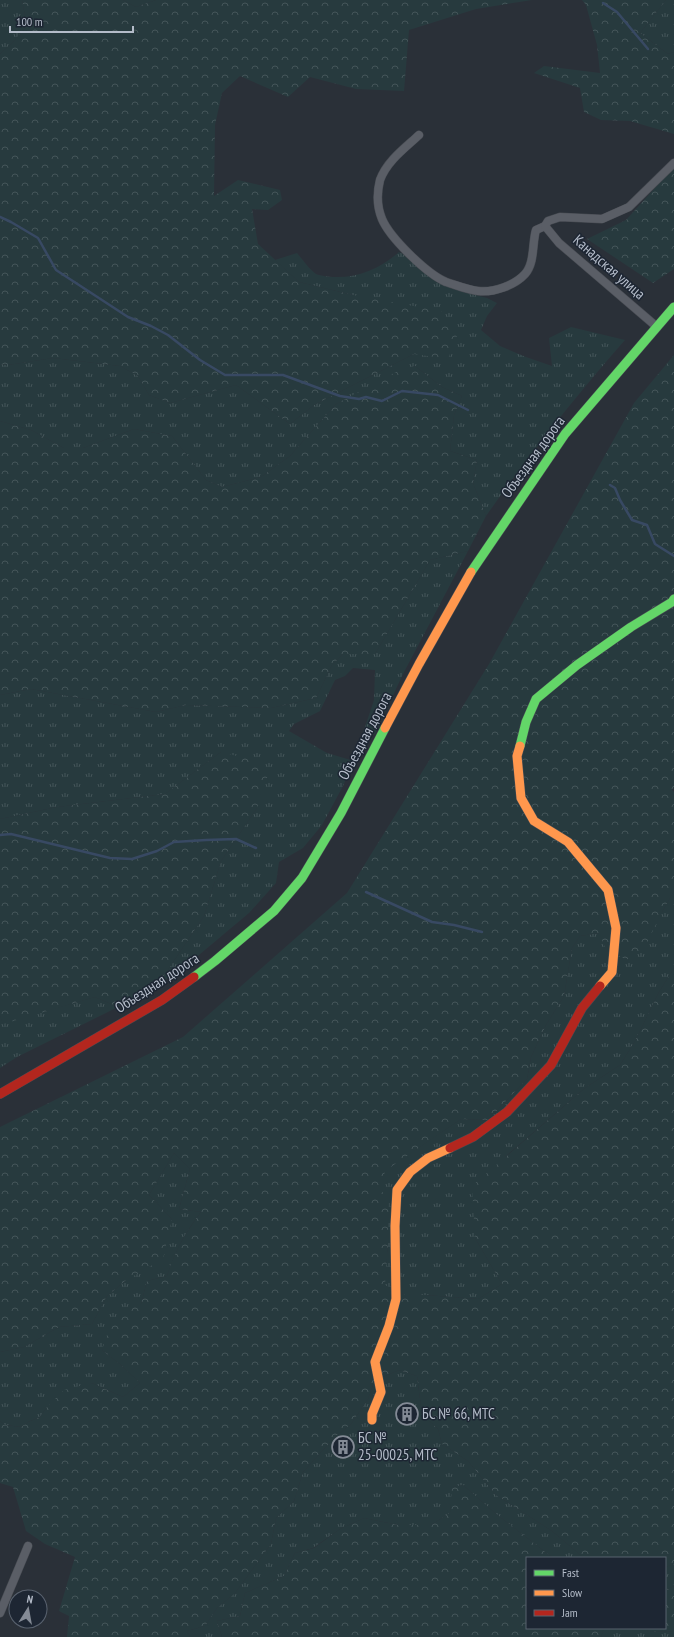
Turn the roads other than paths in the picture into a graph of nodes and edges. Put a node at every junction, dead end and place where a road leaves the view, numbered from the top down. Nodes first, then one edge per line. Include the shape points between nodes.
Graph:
1 (419, 134) dead end
2 (674, 163) edge
3 (545, 226) junction
4 (674, 307) edge
5 (657, 327) junction
6 (674, 599) edge
7 (0, 1094) edge
8 (372, 1420) dead end
9 (28, 1546) dead end
10 (0, 1613) edge

1 - 3 street, Канадская улица via 390,162 377,194 382,218 391,235 416,260 445,281 479,291 498,289 518,280 527,272 536,230
2 - 3 street, Канадская улица via 629,207 602,219 560,217 548,221
3 - 5 street, Канадская улица via 559,243
4 - 5 main road, Объездная дорога
5 - 7 main road, Объездная дорога via 565,434 477,561 419,664 341,813 302,878 274,911 215,961 162,1000
6 - 8 main road via 583,661 536,699 526,722 517,756 521,798 534,821 568,842 608,890 616,928 612,972 582,1008 551,1065 508,1112 473,1137 428,1158 410,1172 397,1190 396,1299 390,1326 375,1362 381,1392
9 - 10 street

